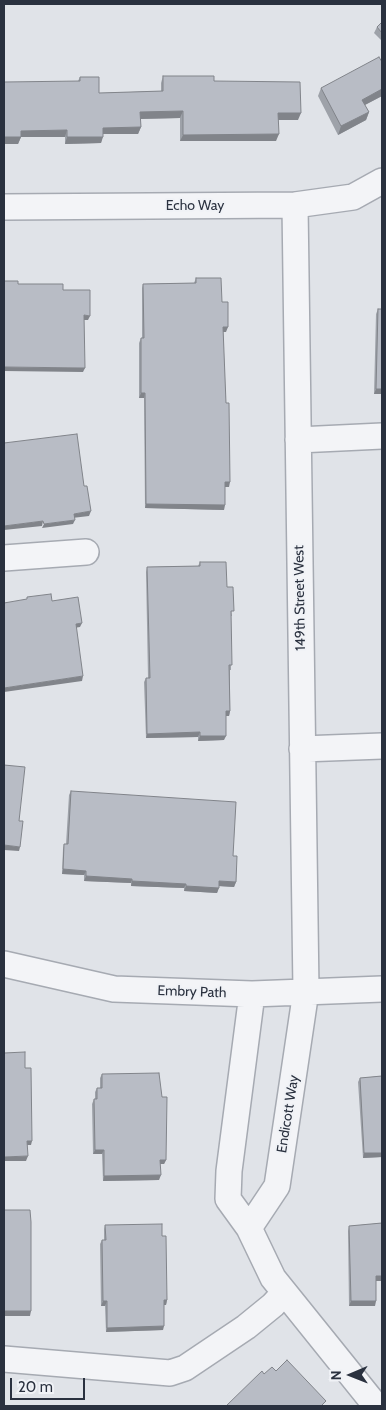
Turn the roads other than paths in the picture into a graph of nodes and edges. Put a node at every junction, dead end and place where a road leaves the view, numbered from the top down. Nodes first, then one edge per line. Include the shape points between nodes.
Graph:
1 (382, 181) edge
2 (295, 206) junction
3 (4, 207) edge
4 (382, 436) edge
5 (298, 440) junction
6 (86, 552) dead end
7 (4, 558) edge
8 (382, 746) edge
9 (302, 749) junction
10 (4, 964) edge
11 (382, 989) edge
12 (306, 991) junction
13 (252, 994) junction
14 (249, 1228) junction
15 (284, 1293) junction
16 (4, 1360) edge
17 (377, 1400) edge

1 - 2 street, Echo Way via 352,197
2 - 3 street, Echo Way
2 - 5 street, 149th Street West
4 - 5 street
5 - 9 street, 149th Street West
6 - 7 street
8 - 9 street
9 - 12 street, 149th Street West
10 - 13 street, Embry Path via 114,989
11 - 12 street, Embry Path
12 - 13 street, Embry Path
12 - 14 street, Endicott Way via 277,1186
13 - 14 street via 228,1199
14 - 15 street via 273,1278
15 - 16 street via 233,1336 185,1368 170,1373
15 - 17 street

